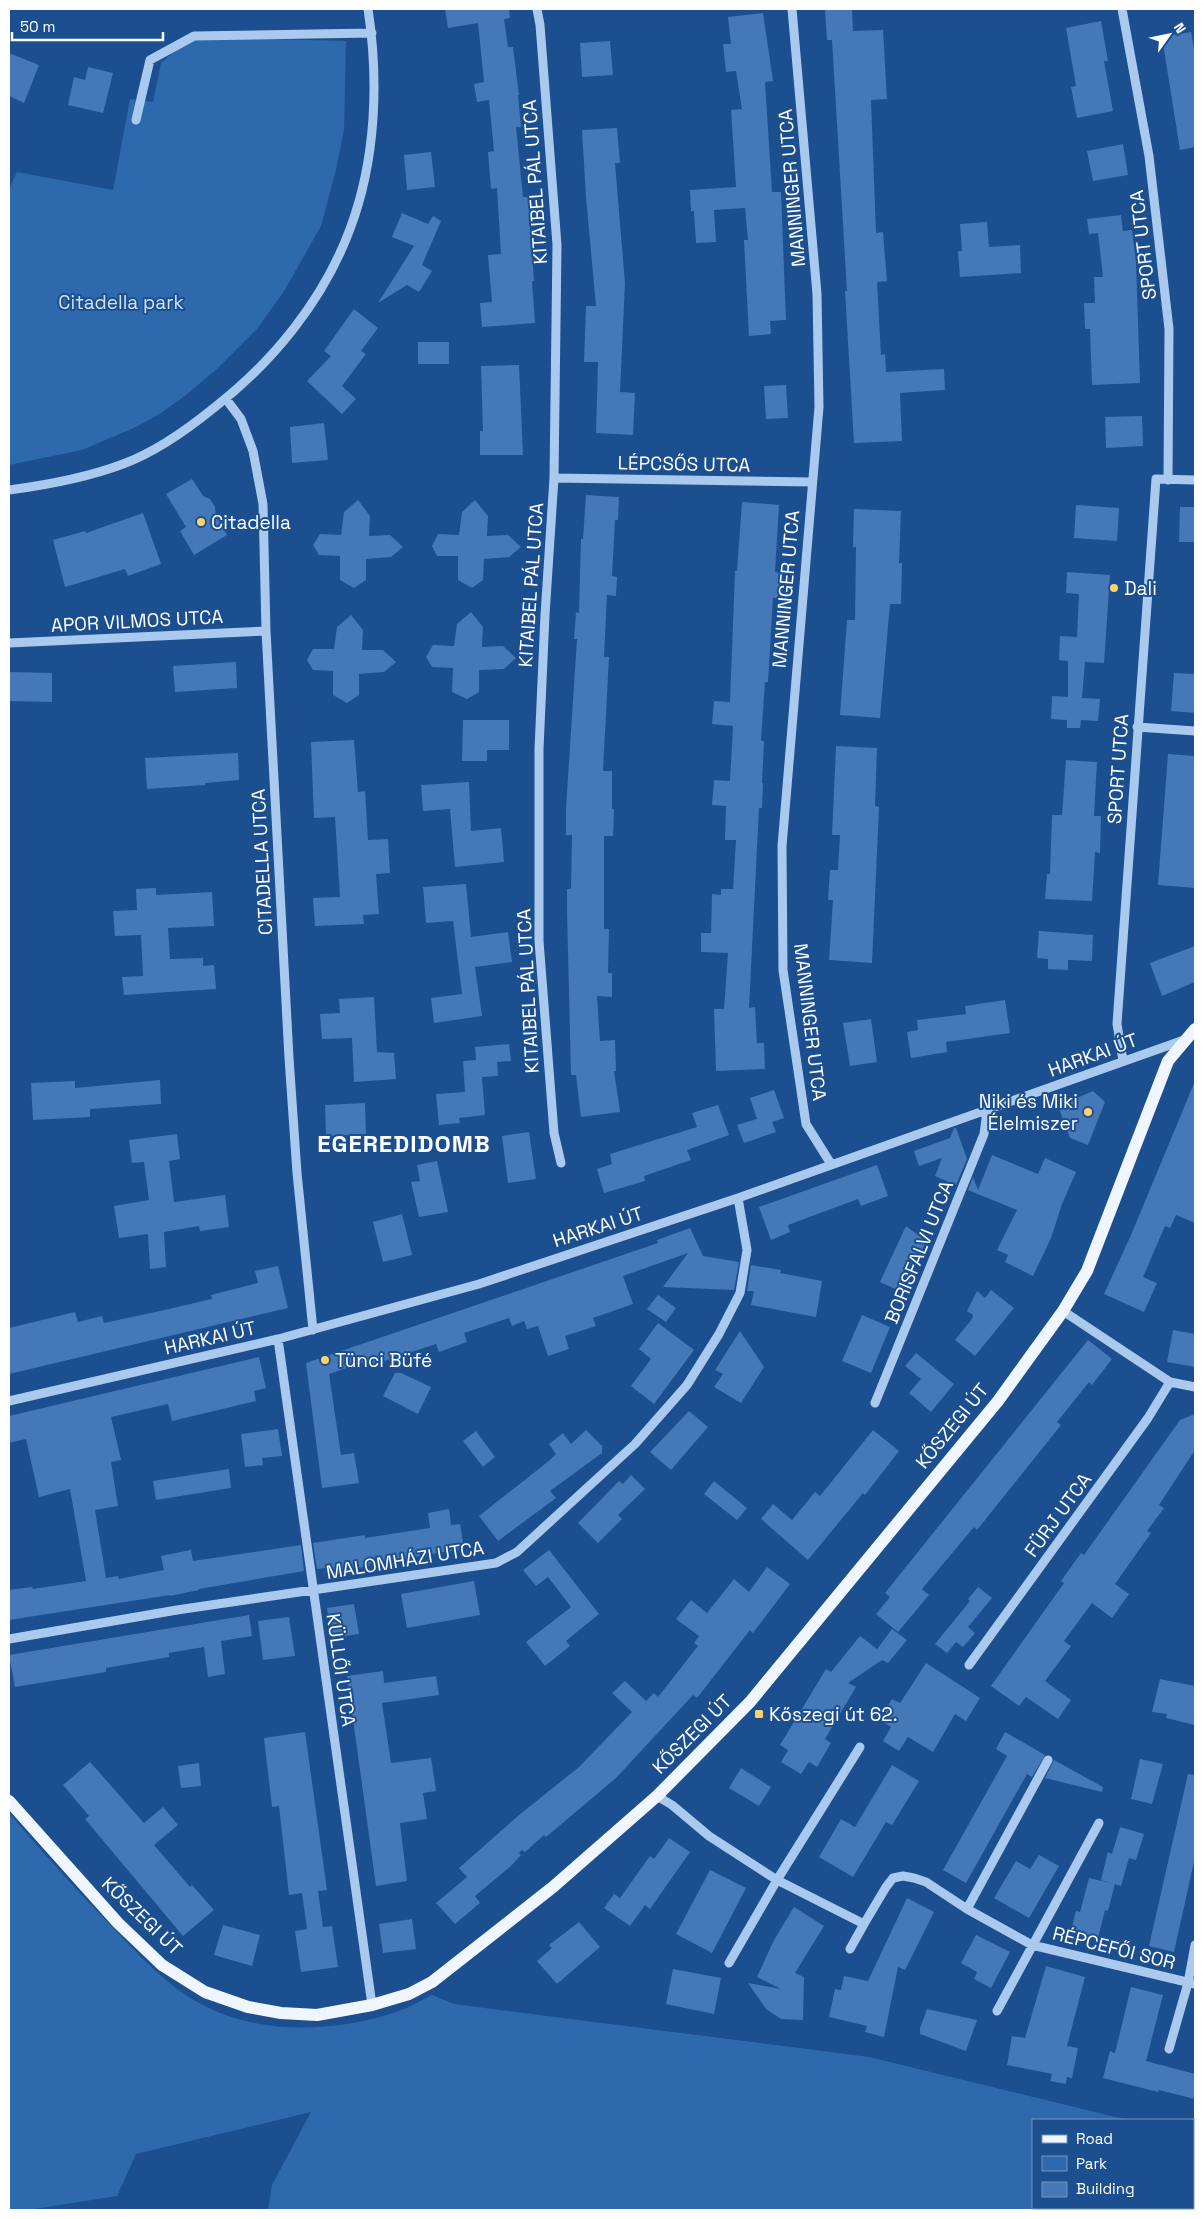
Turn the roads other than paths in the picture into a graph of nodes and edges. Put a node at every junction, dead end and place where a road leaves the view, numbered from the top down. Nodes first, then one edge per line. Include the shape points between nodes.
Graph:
1 (368, 9) edge
2 (537, 9) edge
3 (792, 9) edge
4 (1122, 9) edge
5 (372, 34) junction
6 (136, 120) dead end
7 (226, 399) junction
8 (554, 478) junction
9 (1168, 480) junction
10 (1195, 480) edge
11 (812, 482) junction
12 (9, 490) edge
13 (266, 631) junction
14 (9, 642) edge
15 (1137, 727) junction
16 (1195, 731) edge
17 (1195, 1029) edge
18 (1184, 1040) junction
19 (1123, 1061) junction
20 (987, 1111) junction
21 (561, 1163) dead end
22 (831, 1164) junction
23 (738, 1198) junction
24 (1063, 1311) junction
25 (313, 1330) junction
26 (278, 1339) junction
27 (1170, 1382) junction
28 (1195, 1387) edge
29 (9, 1401) edge
30 (876, 1403) dead end
31 (314, 1590) junction
32 (9, 1638) edge
33 (969, 1665) dead end
34 (860, 1747) dead end
35 (1048, 1760) dead end
36 (657, 1796) junction
37 (9, 1801) edge
38 (1100, 1823) dead end
39 (778, 1880) junction
40 (966, 1909) junction
41 (864, 1924) junction
42 (1032, 1945) junction
43 (1195, 1945) edge
44 (850, 1949) dead end
45 (730, 1963) dead end
46 (1192, 1984) edge
47 (372, 2005) junction
48 (997, 2012) dead end
49 (1169, 2049) dead end

1 - 5 street
2 - 8 street, KITAIBEL PÁL UTCA via 557,245
3 - 11 street, MANNINGER UTCA via 817,294 819,406
4 - 9 street, SPORT UTCA via 1149,156 1169,329
5 - 6 street via 194,36 150,60
5 - 7 street via 375,83 371,130 363,182 350,228 316,296 259,370
7 - 12 street via 164,443 124,464 79,478
7 - 13 street, CITADELLA UTCA via 241,420 253,451 263,504
8 - 11 street, LÉPCSŐS UTCA
8 - 21 street, KITAIBEL PÁL UTCA via 539,749 539,931 554,1133
9 - 10 street
9 - 15 street, SPORT UTCA via 1156,479
11 - 22 street, MANNINGER UTCA via 782,846 783,970 806,1124
13 - 14 street, APOR VILMOS UTCA
13 - 25 street, CITADELLA UTCA via 290,1068
15 - 16 street
15 - 19 street, SPORT UTCA via 1117,1024
17 - 18 main road, KŐSZEGI ÚT
18 - 19 street, HARKAI ÚT
18 - 24 main road, KŐSZEGI ÚT via 1168,1062 1159,1083 1088,1272
19 - 20 street, HARKAI ÚT
20 - 22 street, HARKAI ÚT
20 - 30 street, BORISFALVI UTCA via 984,1134
22 - 23 street, HARKAI ÚT
23 - 25 street, HARKAI ÚT via 479,1284
23 - 31 street, MALOMHÁZI UTCA via 747,1250 740,1293 719,1334 686,1385 635,1444 535,1537 496,1563
24 - 27 street
24 - 36 main road, KŐSZEGI ÚT via 992,1408 750,1702
25 - 26 street, HARKAI ÚT
26 - 29 street, HARKAI ÚT
26 - 31 street, KÜLLŐI UTCA
27 - 28 street
27 - 33 street, FÜRJ UTCA via 1148,1418
31 - 32 street, MALOMHÁZI UTCA
31 - 47 street, KÜLLŐI UTCA
34 - 39 street
35 - 40 street
36 - 39 street, KŐSZEGI ÚT via 709,1836
36 - 47 main road, KŐSZEGI ÚT via 553,1887 460,1962 409,1994
37 - 47 main road, KŐSZEGI ÚT via 118,1923 162,1965 205,1992 248,2007 281,2013 317,2015
38 - 42 street, RÉPCEFŐI SOR
39 - 41 street, KŐSZEGI ÚT
39 - 45 street
40 - 41 street via 926,1882 903,1876 893,1878
40 - 42 street, RÉPCEFŐI SOR
41 - 44 street
42 - 46 street, RÉPCEFŐI SOR
42 - 48 street
43 - 46 street, RÉPCEFŐI SOR
46 - 49 street, RÉPCEFŐI SOR

